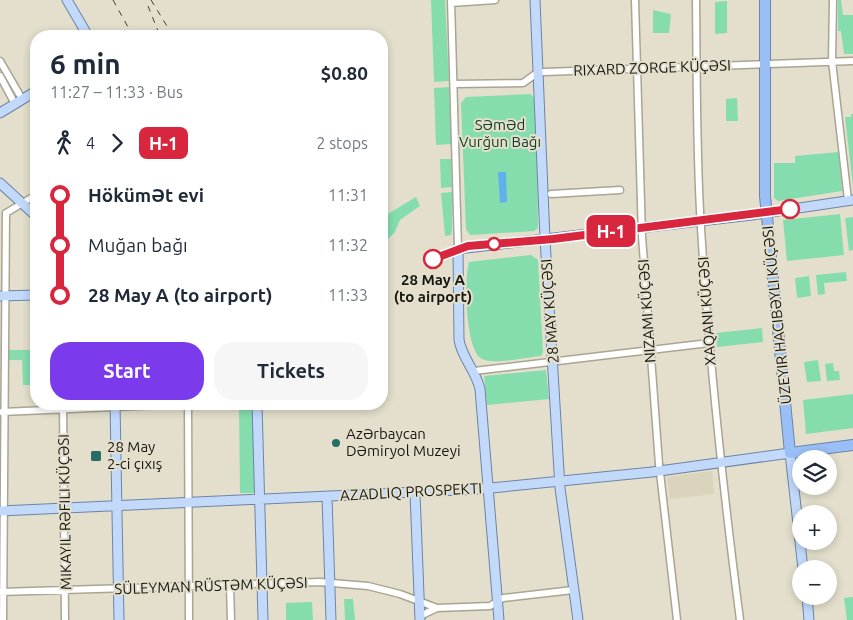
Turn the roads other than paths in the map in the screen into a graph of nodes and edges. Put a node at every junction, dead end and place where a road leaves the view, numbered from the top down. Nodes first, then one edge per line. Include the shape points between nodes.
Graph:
1 (67, 0) edge
2 (495, 0) edge
3 (535, 0) edge
4 (635, 0) edge
5 (692, 0) edge
6 (696, 0) edge
7 (765, 0) edge
8 (832, 0) edge
9 (451, 1) edge
10 (84, 30) edge
11 (0, 61) edge
12 (832, 61) junction
13 (853, 61) edge
14 (764, 63) junction
15 (697, 66) junction
16 (638, 69) junction
17 (538, 74) junction
18 (0, 76) edge
19 (523, 82) junction
20 (454, 84) junction
21 (540, 94) junction
22 (30, 95) edge
23 (19, 102) junction
24 (0, 113) edge
25 (0, 183) edge
26 (0, 188) edge
27 (620, 190) dead end
28 (551, 194) dead end
29 (30, 199) edge
30 (851, 200) edge
31 (22, 205) junction
32 (30, 211) edge
33 (3, 212) edge
34 (767, 212) junction
35 (30, 214) edge
36 (700, 220) junction
37 (642, 227) junction
38 (545, 239) junction
39 (458, 249) junction
40 (30, 295) edge
41 (2, 296) edge
42 (709, 343) junction
43 (650, 350) junction
44 (553, 362) junction
45 (474, 371) junction
46 (785, 400) junction
47 (30, 409) edge
48 (64, 410) edge
49 (115, 410) edge
50 (188, 410) edge
51 (257, 410) edge
52 (2, 412) edge
53 (853, 441) edge
54 (853, 445) edge
55 (819, 448) junction
56 (790, 453) junction
57 (720, 462) junction
58 (660, 470) junction
59 (560, 482) junction
60 (489, 488) junction
61 (415, 493) junction
62 (327, 497) junction
63 (259, 499) junction
64 (189, 502) junction
65 (118, 506) junction
66 (66, 508) junction
67 (2, 511) edge
68 (802, 560) edge
69 (330, 582) junction
70 (262, 584) junction
71 (230, 585) junction
72 (190, 587) junction
73 (66, 590) junction
74 (119, 590) junction
75 (574, 590) junction
76 (1, 592) edge
77 (498, 601) junction
78 (420, 602) junction
79 (808, 605) edge
80 (437, 608) junction
81 (420, 618) edge
82 (3, 620) edge
83 (66, 620) edge
84 (119, 620) edge
85 (189, 620) edge
86 (231, 620) edge
87 (263, 620) edge
88 (331, 620) edge
89 (499, 620) edge
90 (578, 620) edge
91 (677, 620) edge
92 (740, 620) edge
93 (809, 620) edge

1 - 10 main road
2 - 9 street
3 - 17 main road, 28 MAY KÜÇƏSI
4 - 16 street, NIZAMI KÜÇƏSI
5 - 6 street
6 - 15 street, XAQANI KÜÇƏSI
7 - 14 highway
8 - 12 street
9 - 20 street
11 - 23 street
12 - 13 street, RIXARD ZORGE KÜÇƏSI
12 - 14 street, RIXARD ZORGE KÜÇƏSI
12 - 30 street
14 - 15 street, RIXARD ZORGE KÜÇƏSI
14 - 34 highway
15 - 16 street, RIXARD ZORGE KÜÇƏSI
15 - 36 street, XAQANI KÜÇƏSI
16 - 17 street, RIXARD ZORGE KÜÇƏSI
16 - 37 street, NIZAMI KÜÇƏSI
17 - 19 street, RIXARD ZORGE KÜÇƏSI
17 - 21 main road, 28 MAY KÜÇƏSI
18 - 23 street
19 - 20 street, RIXARD ZORGE KÜÇƏSI
19 - 21 street
20 - 39 street
21 - 38 main road, 28 MAY KÜÇƏSI
22 - 23 main road
23 - 24 main road
25 - 31 main road
26 - 31 main road
27 - 28 street
29 - 31 street
30 - 34 main road
31 - 32 main road
31 - 33 street
31 - 35 main road
33 - 41 street
34 - 36 main road
34 - 46 highway
36 - 37 main road
36 - 42 street, XAQANI KÜÇƏSI
37 - 38 main road
37 - 43 street, NIZAMI KÜÇƏSI
38 - 39 main road
38 - 44 main road, 28 MAY KÜÇƏSI
39 - 45 main road via 459,340
40 - 41 main road
41 - 52 street
42 - 43 street
42 - 57 street, XAQANI KÜÇƏSI
43 - 44 street
43 - 58 street, NIZAMI KÜÇƏSI
44 - 45 street
44 - 59 main road, 28 MAY KÜÇƏSI
45 - 60 main road via 480,389
46 - 55 highway via 795,438 805,447
46 - 56 highway
47 - 52 street
48 - 66 street
49 - 65 main road
50 - 64 street
51 - 63 main road
52 - 67 street
53 - 55 highway
54 - 55 highway
55 - 56 highway
56 - 57 main road
56 - 68 main road
57 - 58 main road
57 - 92 street, XAQANI KÜÇƏSI
58 - 59 main road
58 - 91 street, NIZAMI KÜÇƏSI
59 - 60 main road
59 - 75 main road, 28 MAY KÜÇƏSI
60 - 61 main road
60 - 77 main road
61 - 62 main road
61 - 78 main road
62 - 63 main road
62 - 69 main road
63 - 64 main road
63 - 70 main road
64 - 65 main road
64 - 72 street
65 - 66 main road
65 - 74 main road
66 - 67 main road
66 - 73 street
67 - 76 street
69 - 70 street, SÜLEYMAN RÜSTƏM KÜÇƏSI
69 - 78 street, SÜLEYMAN RÜSTƏM KÜÇƏSI via 368,586
69 - 88 main road
70 - 71 street, SÜLEYMAN RÜSTƏM KÜÇƏSI
70 - 87 main road
71 - 72 street, SÜLEYMAN RÜSTƏM KÜÇƏSI
71 - 86 street
72 - 74 street, SÜLEYMAN RÜSTƏM KÜÇƏSI
72 - 85 street
73 - 74 street, SÜLEYMAN RÜSTƏM KÜÇƏSI
73 - 76 street, SÜLEYMAN RÜSTƏM KÜÇƏSI
73 - 83 street
74 - 84 main road
75 - 77 street
75 - 90 main road, 28 MAY KÜÇƏSI
76 - 82 street
77 - 80 street via 490,606
77 - 89 main road
78 - 80 street, SÜLEYMAN RÜSTƏM KÜÇƏSI
78 - 81 main road
79 - 93 main road
80 - 81 street

